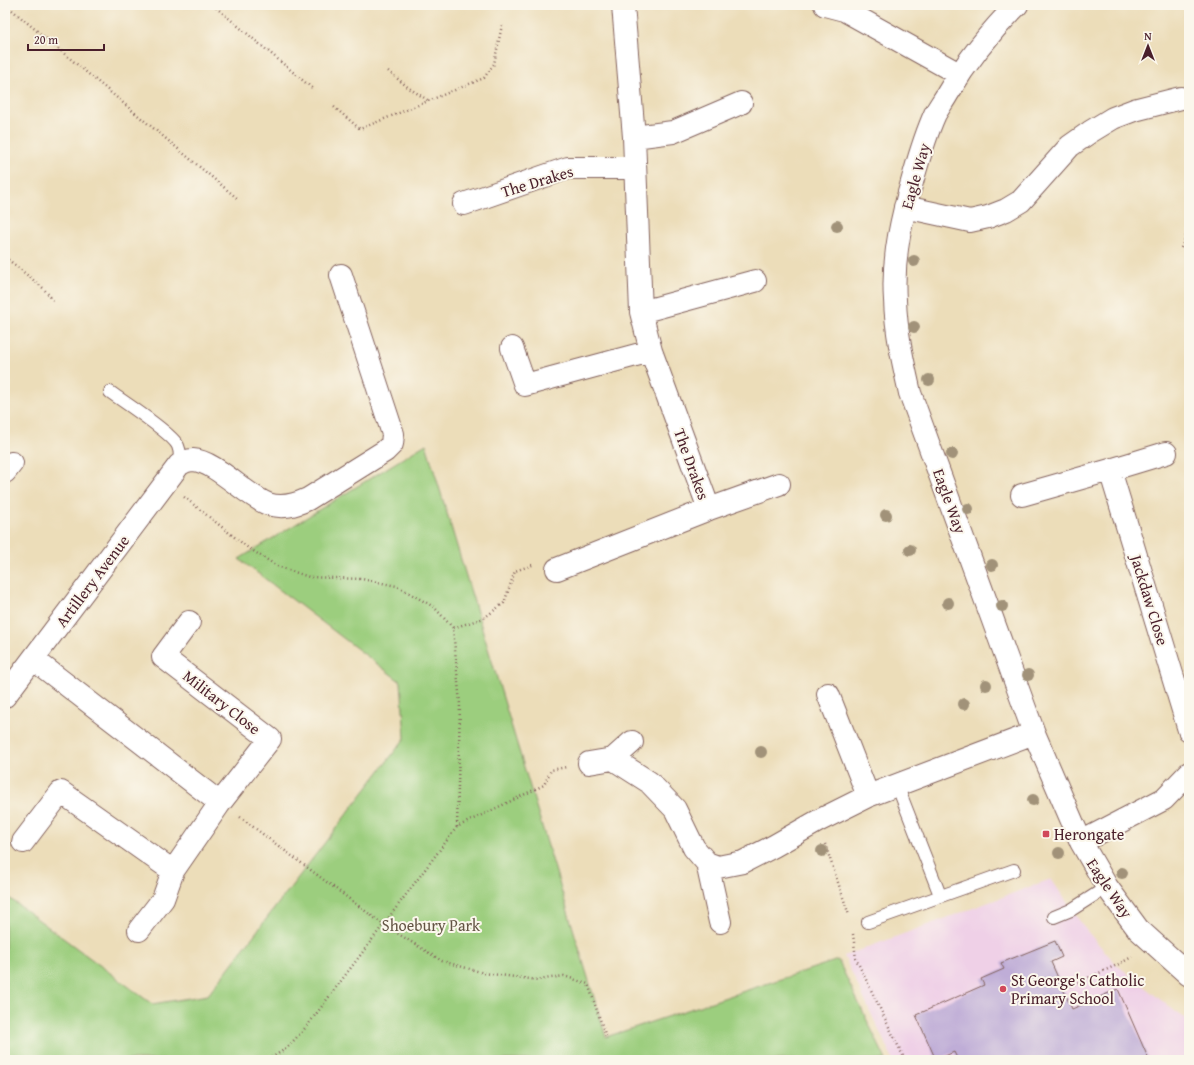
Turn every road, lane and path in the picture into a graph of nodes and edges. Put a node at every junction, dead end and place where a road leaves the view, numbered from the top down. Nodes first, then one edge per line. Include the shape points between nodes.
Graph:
1 (213, 5) edge
2 (623, 5) edge
3 (825, 5) edge
4 (1017, 5) edge
5 (12, 10) dead end
6 (502, 25) dead end
7 (388, 71) dead end
8 (959, 74) junction
9 (312, 88) dead end
10 (1181, 98) dead end
11 (429, 101) junction
12 (741, 103) dead end
13 (334, 107) dead end
14 (634, 137) junction
15 (635, 168) junction
16 (238, 199) dead end
17 (464, 204) dead end
18 (905, 207) junction
19 (1189, 230) edge
20 (1181, 248) dead end
21 (5, 257) edge
22 (341, 275) dead end
23 (755, 281) dead end
24 (53, 300) dead end
25 (641, 312) junction
26 (512, 348) dead end
27 (651, 351) junction
28 (110, 392) dead end
29 (1166, 452) dead end
30 (179, 465) junction
31 (1110, 470) junction
32 (166, 482) junction
33 (779, 484) dead end
34 (1022, 495) dead end
35 (709, 509) junction
36 (557, 569) joint
37 (189, 622) dead end
38 (453, 628) junction
39 (33, 659) junction
40 (828, 694) dead end
41 (5, 696) edge
42 (1189, 730) edge
43 (1034, 733) junction
44 (632, 742) dead end
45 (613, 759) junction
46 (589, 763) joint
47 (1189, 773) edge
48 (897, 785) junction
49 (868, 796) junction
50 (220, 803) junction
51 (818, 821) junction
52 (457, 827) junction
53 (23, 842) dead end
54 (1081, 842) junction
55 (707, 862) junction
56 (1014, 870) dead end
57 (173, 871) junction
58 (1107, 887) junction
59 (940, 895) junction
60 (849, 916) dead end
61 (1054, 916) dead end
62 (720, 922) dead end
63 (868, 922) dead end
64 (384, 925) junction
65 (852, 929) dead end
66 (139, 930) dead end
67 (1153, 944) junction
68 (1189, 975) edge
69 (1063, 990) dead end
70 (606, 1037) dead end
71 (268, 1060) edge
72 (905, 1060) edge

1 - 9 path
2 - 14 street, The Drakes
3 - 8 street via 844,10
4 - 8 street, Eagle Way
5 - 16 path
6 - 11 path via 494,64 484,78
7 - 11 path
8 - 18 street, Eagle Way via 936,113 924,141
10 - 18 street via 1134,110 1113,118 1090,132 1070,146 1021,201 1006,210 970,220
11 - 13 path via 360,129
12 - 14 street via 673,132
14 - 15 street, The Drakes
15 - 17 street, The Drakes via 568,168
15 - 25 street, The Drakes
18 - 43 street, Eagle Way via 896,249 894,298 900,350 910,393
19 - 20 path
21 - 24 path via 43,288
22 - 30 street via 393,434 392,444 385,451 308,499 289,506 269,504 257,498 204,462 193,460
23 - 25 street
25 - 27 street, The Drakes
26 - 27 street via 525,385
27 - 35 street, The Drakes
28 - 30 lane via 170,436 178,445
29 - 31 street
30 - 32 street, Artillery Avenue
31 - 34 street
31 - 42 street, Jackdaw Close
32 - 38 path via 247,547 277,566 309,576 362,579 397,586 434,607
32 - 39 street, Artillery Avenue
33 - 35 street, The Drakes
35 - 36 street, The Drakes
36 - 38 path via 553,557 515,572 504,603 484,618
37 - 50 street, Military Close via 164,657 270,739
38 - 52 path via 460,704
39 - 41 street, Artillery Avenue
39 - 50 street
40 - 49 street
43 - 48 street
43 - 54 street, Eagle Way
44 - 45 street
45 - 46 street
45 - 55 street via 649,782 675,809 694,848
46 - 52 path via 551,770 544,785
47 - 54 street via 1164,799
48 - 49 street
48 - 59 lane
49 - 51 street
50 - 57 street, Military Close
50 - 64 path
51 - 55 street via 743,862 718,867
51 - 60 path
52 - 64 path
53 - 57 street via 61,792
54 - 58 street, Eagle Way
55 - 62 street
56 - 59 lane
57 - 66 street, Military Close via 163,899
58 - 61 lane via 1072,910
58 - 67 street, Eagle Way via 1138,929
59 - 63 lane
64 - 70 path via 442,961 484,973 538,980 564,976 588,984
64 - 71 path via 307,1026 287,1048
65 - 72 path via 856,959
67 - 68 street, Eagle Way
67 - 69 path via 1117,965

